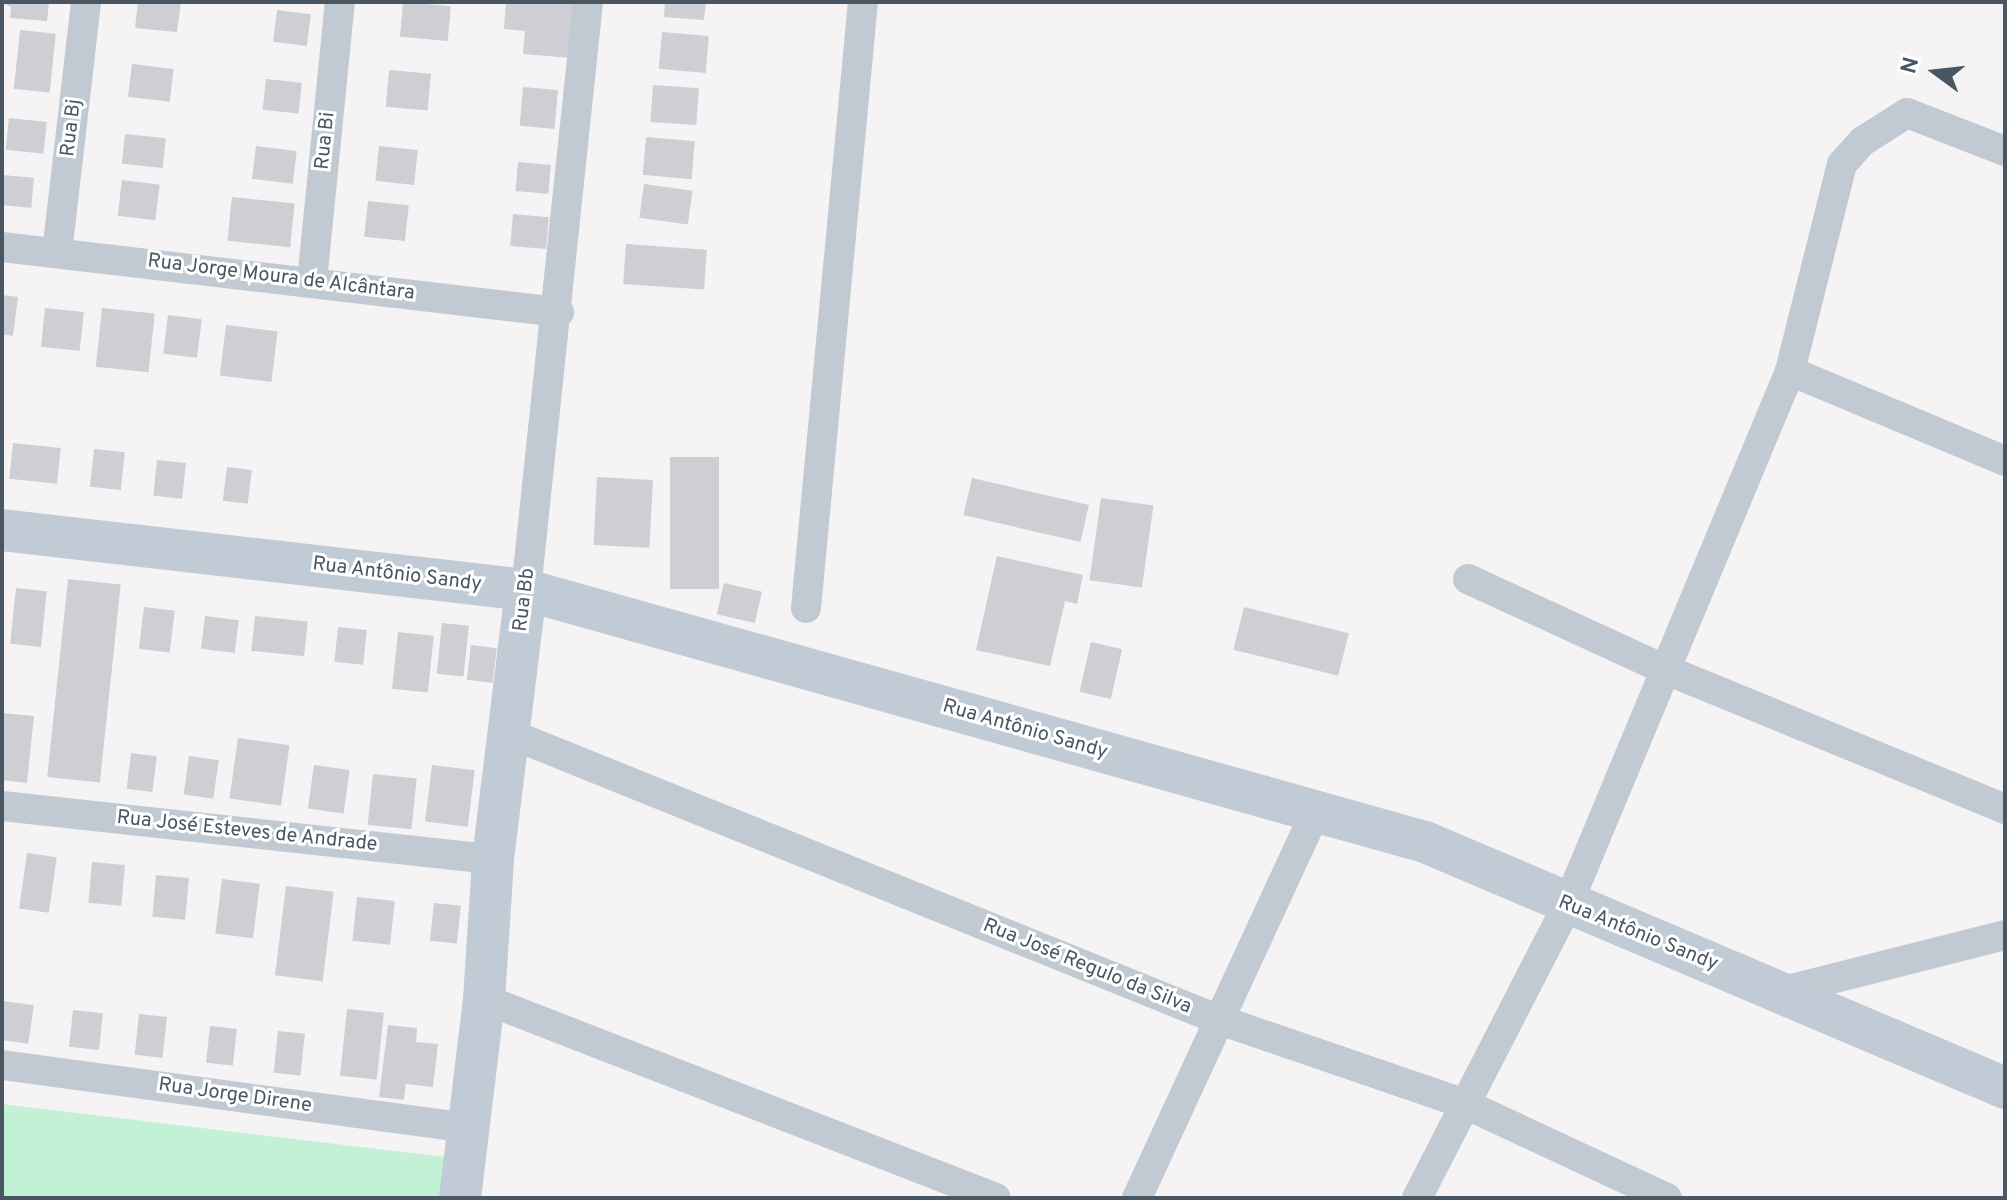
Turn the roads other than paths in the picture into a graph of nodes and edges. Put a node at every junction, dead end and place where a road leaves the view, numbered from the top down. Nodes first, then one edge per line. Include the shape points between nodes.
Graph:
1 (86, 2) edge
2 (340, 2) edge
3 (588, 2) edge
4 (863, 2) edge
5 (2005, 151) edge
6 (2, 247) edge
7 (57, 253) junction
8 (312, 281) junction
9 (559, 312) junction
10 (1790, 371) junction
11 (2005, 461) edge
12 (2, 530) edge
13 (1468, 579) dead end
14 (526, 590) junction
15 (806, 608) dead end
16 (1664, 669) junction
17 (508, 733) junction
18 (2, 806) edge
19 (2005, 809) edge
20 (1315, 812) junction
21 (493, 859) junction
22 (1567, 906) junction
23 (2005, 935) edge
24 (1780, 992) junction
25 (484, 999) junction
26 (1217, 1019) junction
27 (2, 1065) edge
28 (2005, 1088) edge
29 (1463, 1103) junction
30 (468, 1128) junction
31 (460, 1198) edge
32 (996, 1198) edge
33 (1137, 1198) edge
34 (1417, 1198) edge
35 (1667, 1198) edge

1 - 7 street, Rua Bj
2 - 8 street, Rua Bi
3 - 9 street, Rua Bb
4 - 15 street
5 - 10 street via 1907,113 1863,141 1842,164
6 - 7 street, Rua Jorge Moura de Alcântara
7 - 8 street, Rua Jorge Moura de Alcântara
8 - 9 street, Rua Jorge Moura de Alcântara
9 - 14 street, Rua Bb
10 - 11 street
10 - 16 street
12 - 14 street, Rua Antônio Sandy
13 - 16 street
14 - 17 street, Rua Bb
14 - 20 street, Rua Antônio Sandy
16 - 19 street
16 - 22 street
17 - 21 street, Rua Bb
17 - 26 street, Rua José Regulo da Silva
18 - 21 street, Rua José Esteves de Andrade
20 - 22 street, Rua Antônio Sandy via 1425,842
20 - 26 street
21 - 25 street, Rua Bb
22 - 24 street, Rua Antônio Sandy
22 - 29 street
23 - 24 street
24 - 28 street, Rua Antônio Sandy
25 - 30 street, Rua Bb
25 - 32 street
26 - 29 street, Rua José Regulo da Silva
26 - 33 street
27 - 30 street, Rua Jorge Direne
29 - 34 street
29 - 35 street, Rua José Regulo da Silva
30 - 31 street, Rua Bb

